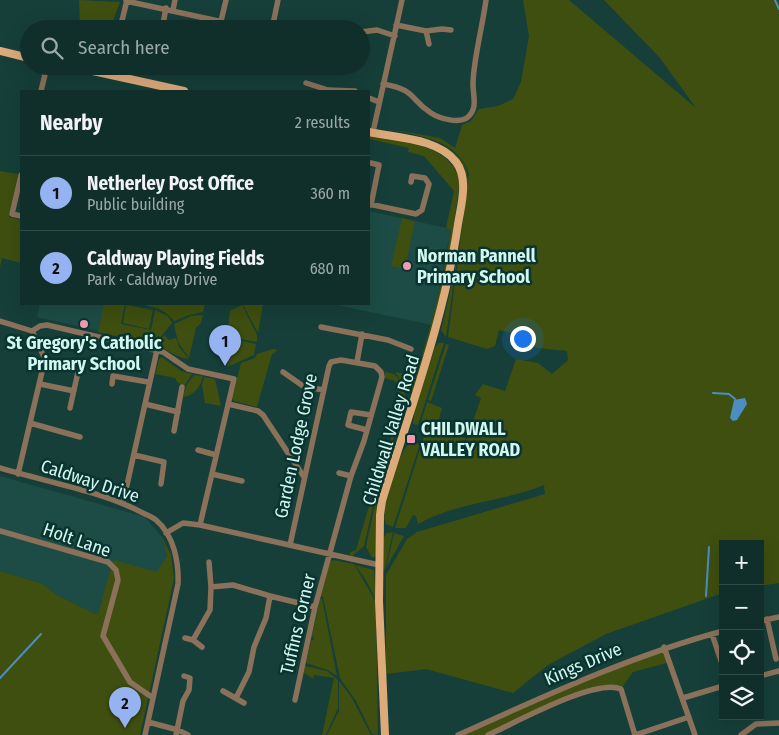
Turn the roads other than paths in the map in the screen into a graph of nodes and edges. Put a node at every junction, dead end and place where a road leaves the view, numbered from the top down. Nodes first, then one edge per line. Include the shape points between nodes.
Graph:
1 (175, 0) edge
2 (226, 0) edge
3 (278, 0) edge
4 (402, 0) edge
5 (486, 0) edge
6 (127, 1) edge
7 (166, 8) junction
8 (173, 10) junction
9 (122, 20) edge
10 (164, 20) edge
11 (217, 20) edge
12 (221, 20) edge
13 (274, 20) edge
14 (396, 25) junction
15 (451, 30) dead end
16 (370, 31) edge
17 (426, 31) junction
18 (394, 36) junction
19 (429, 44) dead end
20 (0, 51) edge
21 (20, 56) edge
22 (45, 75) edge
23 (122, 75) edge
24 (306, 83) dead end
25 (383, 84) junction
26 (148, 87) edge
27 (41, 90) edge
28 (175, 90) edge
29 (328, 90) edge
30 (328, 90) edge
31 (352, 90) edge
32 (370, 98) edge
33 (379, 102) junction
34 (371, 132) edge
35 (371, 163) dead end
36 (20, 179) edge
37 (411, 182) dead end
38 (370, 204) edge
39 (20, 216) edge
40 (0, 321) edge
41 (321, 327) dead end
42 (32, 331) junction
43 (362, 334) junction
44 (411, 349) dead end
45 (157, 350) junction
46 (356, 362) junction
47 (80, 363) dead end
48 (283, 372) dead end
49 (148, 382) junction
50 (40, 384) junction
51 (112, 384) dead end
52 (182, 387) dead end
53 (323, 390) junction
54 (74, 391) junction
55 (145, 404) junction
56 (228, 404) junction
57 (70, 408) dead end
58 (178, 412) junction
59 (371, 416) junction
60 (30, 424) junction
61 (367, 430) junction
62 (174, 431) dead end
63 (80, 437) dead end
64 (198, 450) dead end
65 (134, 455) junction
66 (216, 455) junction
67 (0, 468) edge
68 (339, 473) dead end
69 (18, 474) junction
70 (212, 474) junction
71 (351, 476) junction
72 (304, 477) junction
73 (242, 481) dead end
74 (161, 484) dead end
75 (123, 503) junction
76 (200, 525) junction
77 (0, 531) edge
78 (166, 533) junction
79 (290, 545) junction
80 (330, 555) junction
81 (209, 562) dead end
82 (380, 565) junction
83 (211, 587) junction
84 (270, 596) junction
85 (315, 607) junction
86 (779, 617) edge
87 (764, 620) edge
88 (764, 622) edge
89 (719, 632) edge
90 (712, 634) junction
91 (185, 638) dead end
92 (193, 640) junction
93 (776, 646) edge
94 (202, 647) dead end
95 (664, 647) junction
96 (719, 652) edge
97 (776, 659) dead end
98 (779, 671) edge
99 (764, 675) edge
100 (184, 676) dead end
101 (719, 687) edge
102 (222, 691) dead end
103 (153, 698) junction
104 (236, 698) junction
105 (683, 698) junction
106 (295, 700) dead end
107 (244, 703) dead end
108 (689, 717) junction
109 (148, 722) junction
110 (779, 723) edge
111 (177, 732) edge
112 (751, 733) edge
113 (145, 735) edge
114 (188, 735) edge
115 (386, 735) edge
116 (458, 735) edge
117 (488, 735) edge
118 (635, 735) edge
119 (695, 735) edge
120 (741, 735) edge

1 - 8 street
2 - 12 street
3 - 13 street
4 - 14 street
5 - 25 street via 473,84 475,106 469,116 463,120 452,120 432,114 408,91
6 - 7 street
6 - 9 street
7 - 8 street
7 - 10 street
8 - 11 street
14 - 17 street
14 - 18 street
15 - 17 street
16 - 18 street
17 - 19 street
18 - 25 street
20 - 21 main road
22 - 27 street
23 - 26 main road
24 - 29 street
25 - 33 street
26 - 28 main road
30 - 31 street
32 - 33 street
33 - 34 street
34 - 82 main road, Childwall Valley Road via 439,148 457,163 463,177 456,242 435,337 382,501
35 - 38 street via 379,165
36 - 39 street via 12,214
37 - 38 street via 412,176 425,178 429,184 422,210 416,214
40 - 42 street
41 - 43 street
42 - 45 street via 47,325
42 - 50 street via 45,359
43 - 44 street
43 - 46 street
45 - 49 street
45 - 56 street via 188,369 234,378
46 - 53 street, Garden Lodge Grove via 331,362
46 - 59 street, Garden Lodge Grove via 374,366 381,372
47 - 54 street
48 - 53 street via 303,386
49 - 51 street via 113,376
49 - 55 street
50 - 54 street
50 - 60 street
52 - 58 street
53 - 72 street, Garden Lodge Grove
54 - 57 street
55 - 58 street
55 - 65 street
56 - 66 street
56 - 72 street via 263,415
58 - 62 street
59 - 61 street, Garden Lodge Grove
59 - 61 street via 351,412 348,425
60 - 63 street
60 - 69 street
61 - 71 street, Garden Lodge Grove
64 - 66 street
65 - 74 street via 164,462
65 - 75 street
66 - 70 street
67 - 69 street, Caldway Drive
68 - 71 street
69 - 75 street, Caldway Drive
70 - 73 street
70 - 76 street
71 - 80 street, Garden Lodge Grove
72 - 79 street, Garden Lodge Grove
75 - 78 street, Caldway Drive via 156,520
76 - 78 street, Garden Lodge Grove via 183,523
76 - 79 street, Garden Lodge Grove
77 - 103 street, Holt Lane via 108,562 116,570 118,580 103,636 130,682
78 - 103 street, Caldway Drive via 179,567 178,584
79 - 80 street, Garden Lodge Grove
80 - 82 street, Garden Lodge Grove
80 - 85 street, Tuffins Corner
81 - 83 street
82 - 115 main road, Childwall Valley Road
83 - 84 street via 233,585
83 - 92 street via 210,610
84 - 85 street
84 - 104 street via 249,672
85 - 106 street, Tuffins Corner
86 - 87 street
88 - 93 street
89 - 90 street, Kings Drive
90 - 95 street, Kings Drive
90 - 96 street
91 - 92 street
92 - 94 street
93 - 97 street
95 - 105 street
95 - 116 street, Kings Drive via 600,671
98 - 99 street
100 - 111 street via 190,678 189,690 183,701
101 - 105 street
102 - 104 street
103 - 109 street, Caldway Drive
104 - 107 street
105 - 108 street
108 - 118 street
108 - 119 street
109 - 111 street
109 - 113 street, Caldway Drive
110 - 112 street via 756,724
111 - 114 street
112 - 120 street
117 - 118 street via 576,694 610,686 621,689

